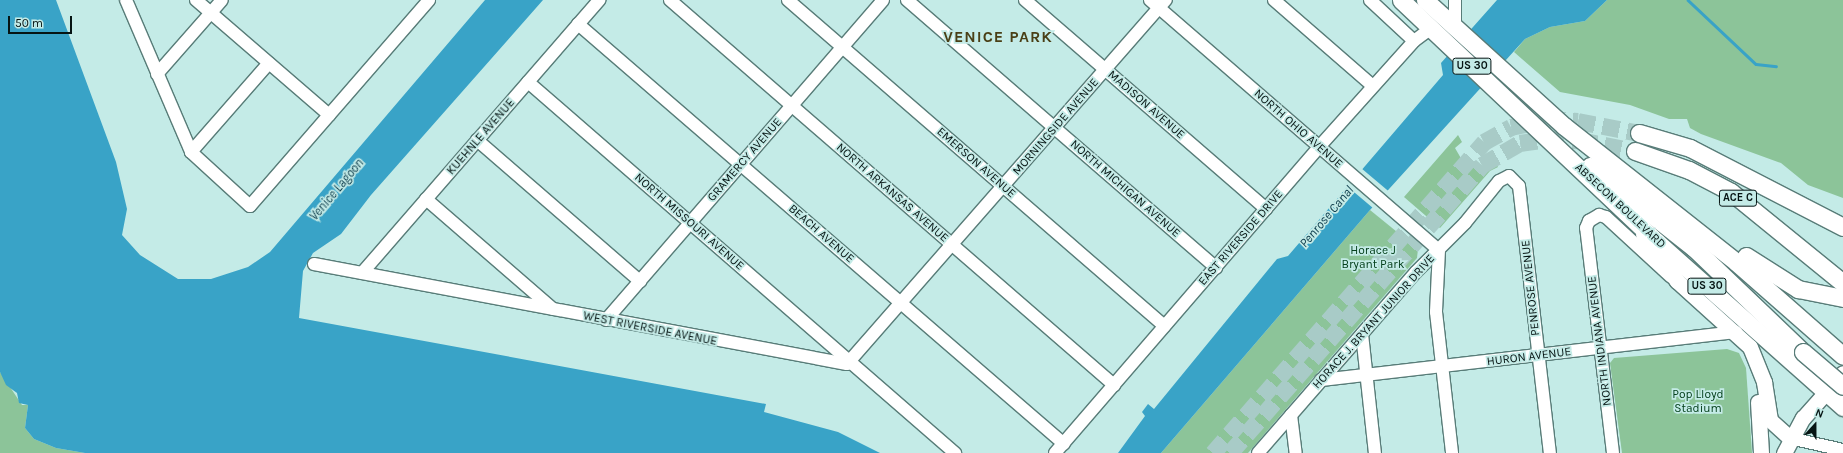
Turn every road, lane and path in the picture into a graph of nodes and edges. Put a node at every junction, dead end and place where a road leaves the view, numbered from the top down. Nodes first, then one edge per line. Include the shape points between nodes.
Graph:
1 (126, 0) edge
2 (196, 0) edge
3 (222, 0) edge
4 (429, 0) edge
5 (599, 0) edge
6 (670, 0) edge
7 (788, 0) edge
8 (884, 0) edge
9 (907, 0) edge
10 (1025, 0) edge
11 (1274, 0) edge
12 (1370, 0) edge
13 (1401, 0) edge
14 (1425, 0) edge
15 (1437, 0) edge
16 (1456, 0) edge
17 (1158, 3) edge
18 (211, 13) junction
19 (578, 24) junction
20 (1442, 31) junction
21 (1414, 41) junction
22 (843, 47) junction
23 (269, 63) junction
24 (1106, 70) junction
25 (157, 74) junction
26 (528, 82) junction
27 (1373, 86) junction
28 (1508, 88) junction
29 (792, 106) junction
30 (329, 115) junction
31 (1054, 128) junction
32 (1543, 131) junction
33 (1639, 133) tunnel mouth
34 (477, 140) junction
35 (1665, 140) junction
36 (1320, 147) junction
37 (1635, 151) tunnel mouth
38 (191, 152) junction
39 (741, 165) junction
40 (1509, 176) joint
41 (1004, 187) junction
42 (426, 199) junction
43 (1663, 204) junction
44 (1266, 209) junction
45 (1635, 222) junction
46 (690, 224) junction
47 (1843, 227) edge
48 (1586, 228) joint
49 (953, 245) junction
50 (1439, 250) junction
51 (314, 264) dead end
52 (1216, 268) junction
53 (1835, 268) edge
54 (362, 273) junction
55 (640, 281) junction
56 (1677, 281) junction
57 (1843, 283) edge
58 (1843, 298) edge
59 (902, 304) junction
60 (554, 310) junction
61 (606, 320) junction
62 (1165, 326) junction
63 (1736, 332) junction
64 (1362, 334) junction
65 (1601, 348) junction
66 (1538, 356) junction
67 (1843, 356) edge
68 (1757, 361) junction
69 (850, 362) junction
70 (1443, 367) junction
71 (1843, 373) edge
72 (1366, 375) junction
73 (1321, 380) junction
74 (1114, 385) junction
75 (1843, 386) edge
76 (1826, 392) junction
77 (1843, 407) edge
78 (1291, 415) junction
79 (1790, 438) junction
80 (1064, 444) junction
81 (1843, 450) edge
82 (955, 453) edge
83 (1056, 453) edge
84 (1258, 453) edge
85 (1296, 453) edge
86 (1375, 453) edge
87 (1452, 453) edge
88 (1550, 453) edge
89 (1613, 453) edge
90 (1761, 453) edge
91 (1784, 453) edge

1 - 25 street
2 - 18 street
3 - 18 street
4 - 30 street
5 - 19 street, KUEHNLE AVENUE
6 - 29 street, NORTH ARKANSAS AVENUE
7 - 22 street, EMERSON AVENUE
8 - 22 street, GRAMERCY AVENUE
9 - 31 street, NORTH MICHIGAN AVENUE
10 - 24 street, MADISON AVENUE
11 - 27 street
12 - 21 street
13 - 20 highway, ABSECON BOULEVARD / US 30
14 - 20 highway, ABSECON BOULEVARD / US 30
15 - 20 street, ABSECON BOULEVARD
16 - 20 street
17 - 24 street, MORNINGSIDE AVENUE
17 - 36 street, NORTH OHIO AVENUE
18 - 23 street
18 - 25 street
19 - 26 street, KUEHNLE AVENUE
19 - 39 street, BEACH AVENUE
20 - 21 street, EAST RIVERSIDE DRIVE
20 - 28 highway, ABSECON BOULEVARD / US 30
21 - 27 street, EAST RIVERSIDE DRIVE
22 - 29 street, GRAMERCY AVENUE
22 - 41 street, EMERSON AVENUE
23 - 30 street
23 - 38 street
24 - 31 street, MORNINGSIDE AVENUE
24 - 44 street, MADISON AVENUE
25 - 38 street
26 - 34 street, KUEHNLE AVENUE
26 - 46 street, NORTH MISSOURI AVENUE
27 - 36 street, EAST RIVERSIDE DRIVE
28 - 32 highway, ABSECON BOULEVARD / US 30
28 - 43 highway, ABSECON BOULEVARD / US 30
29 - 39 street, GRAMERCY AVENUE
29 - 49 street, NORTH ARKANSAS AVENUE
30 - 38 street via 250,206
31 - 41 street, MORNINGSIDE AVENUE
31 - 52 street, NORTH MICHIGAN AVENUE
32 - 45 highway, ABSECON BOULEVARD / US 30
32 - 75 highway, bridge via 1682,238 1803,352
33 - 35 highway, ACE C
34 - 42 street, KUEHNLE AVENUE
34 - 55 street
35 - 47 highway, ACE C via 1700,153
35 - 53 highway via 1738,183
36 - 44 street, EAST RIVERSIDE DRIVE
36 - 50 street, NORTH OHIO AVENUE
37 - 53 highway, ACE C via 1689,170 1731,192
39 - 46 street, GRAMERCY AVENUE
39 - 59 street, BEACH AVENUE
40 - 50 street, HORACE J. BRYANT JUNIOR DRIVE via 1499,181
40 - 66 street, PENROSE AVENUE via 1519,186
41 - 49 street, MORNINGSIDE AVENUE
41 - 62 street, EMERSON AVENUE
42 - 54 street, KUEHNLE AVENUE
42 - 60 street
43 - 58 highway via 1716,234 1790,286 1814,294
43 - 67 highway, ABSECON BOULEVARD / US 30 via 1760,282
44 - 52 street, EAST RIVERSIDE DRIVE
45 - 56 main road
45 - 76 highway, ABSECON BOULEVARD / US 30
46 - 55 street, GRAMERCY AVENUE
46 - 69 street, NORTH MISSOURI AVENUE
48 - 56 street, ABSECON BOULEVARD via 1595,216 1606,217 1656,266
48 - 65 street, NORTH INDIANA AVENUE
49 - 59 street, MORNINGSIDE AVENUE
49 - 74 street, NORTH ARKANSAS AVENUE
50 - 64 street, HORACE J. BRYANT JUNIOR DRIVE
50 - 70 street via 1436,301
51 - 54 street, WEST RIVERSIDE AVENUE
52 - 62 street, EAST RIVERSIDE DRIVE
53 - 57 highway, ACE C
54 - 60 street, WEST RIVERSIDE AVENUE
55 - 61 street, GRAMERCY AVENUE
56 - 63 main road, ABSECON BOULEVARD
59 - 69 street, MORNINGSIDE AVENUE
59 - 80 street, BEACH AVENUE
60 - 61 street, WEST RIVERSIDE AVENUE
61 - 69 street, WEST RIVERSIDE AVENUE via 835,364
62 - 74 street, EAST RIVERSIDE DRIVE
63 - 65 street, HURON AVENUE
63 - 68 main road, ABSECON BOULEVARD
64 - 72 street
64 - 73 street, HORACE J. BRYANT JUNIOR DRIVE
65 - 66 street, HURON AVENUE
65 - 89 street, NORTH INDIANA AVENUE
66 - 70 street, HURON AVENUE
66 - 88 street, PENROSE AVENUE
68 - 79 main road, ABSECON BOULEVARD via 1770,420
68 - 90 main road
69 - 82 street
70 - 72 street, HURON AVENUE
70 - 87 street
71 - 76 main road
72 - 73 street, HURON AVENUE
72 - 86 street
73 - 78 street, HORACE J. BRYANT JUNIOR DRIVE
74 - 80 street, EAST RIVERSIDE DRIVE
76 - 77 highway, ABSECON BOULEVARD / US 30
76 - 79 main road
78 - 84 street, HORACE J. BRYANT JUNIOR DRIVE
78 - 85 street
79 - 81 street, ABSECON BOULEVARD
79 - 91 main road
80 - 83 street, EAST RIVERSIDE DRIVE

